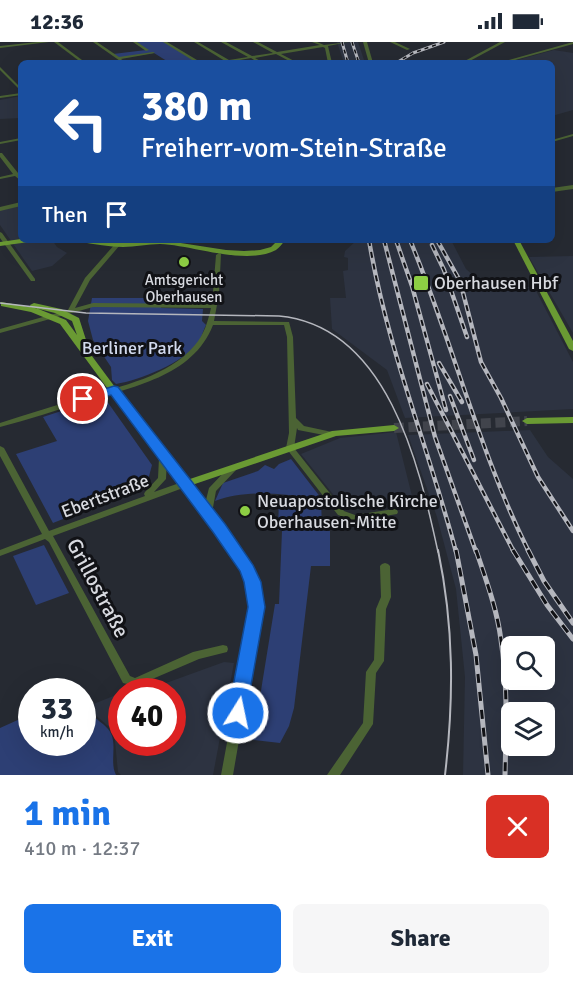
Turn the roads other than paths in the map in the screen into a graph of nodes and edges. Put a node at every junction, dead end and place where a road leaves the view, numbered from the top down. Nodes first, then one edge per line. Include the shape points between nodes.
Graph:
1 (47, 42) edge
2 (56, 42) edge
3 (95, 42) edge
4 (135, 42) edge
5 (165, 42) edge
6 (196, 42) edge
7 (223, 42) edge
8 (314, 42) edge
9 (346, 42) edge
10 (365, 42) edge
11 (392, 42) edge
12 (503, 42) edge
13 (256, 43) edge
14 (573, 43) edge
15 (324, 46) junction
16 (0, 47) edge
17 (408, 49) dead end
18 (153, 53) dead end
19 (277, 53) junction
20 (113, 54) junction
21 (251, 57) junction
22 (118, 58) junction
23 (80, 60) edge
24 (121, 60) edge
25 (195, 60) edge
26 (228, 60) edge
27 (239, 60) edge
28 (256, 60) edge
29 (290, 60) edge
30 (329, 60) edge
31 (370, 60) edge
32 (469, 60) edge
33 (511, 60) edge
34 (0, 68) edge
35 (18, 89) edge
36 (18, 93) edge
37 (0, 97) edge
38 (573, 135) edge
39 (18, 140) edge
40 (555, 140) edge
41 (0, 143) edge
42 (0, 154) edge
43 (18, 174) edge
44 (18, 176) edge
45 (0, 178) edge
46 (555, 189) edge
47 (572, 189) edge
48 (18, 205) edge
49 (0, 209) edge
50 (0, 234) edge
51 (18, 242) edge
52 (99, 243) edge
53 (129, 243) edge
54 (165, 243) edge
55 (280, 243) edge
56 (518, 243) edge
57 (3, 244) edge
58 (117, 246) junction
59 (219, 255) dead end
60 (33, 280) dead end
61 (2, 304) edge
62 (214, 306) junction
63 (83, 307) junction
64 (50, 315) junction
65 (68, 316) junction
66 (211, 323) junction
67 (1, 331) edge
68 (572, 346) edge
69 (89, 357) junction
70 (114, 390) junction
71 (292, 418) junction
72 (527, 421) tunnel mouth
73 (571, 421) edge
74 (0, 424) edge
75 (394, 428) tunnel mouth
76 (329, 434) junction
77 (0, 448) edge
78 (290, 448) junction
79 (164, 458) junction
80 (233, 468) junction
81 (185, 484) junction
82 (142, 499) junction
83 (394, 512) dead end
84 (208, 513) junction
85 (46, 536) junction
86 (0, 553) edge
87 (385, 566) dead end
88 (223, 649) dead end
89 (227, 775) edge
90 (333, 775) edge

1 - 16 street
2 - 23 street
3 - 20 street
4 - 20 street via 147,50
5 - 25 street
6 - 26 street
7 - 21 street
8 - 15 street
9 - 15 street
10 - 31 street
11 - 17 street
12 - 32 street
13 - 19 street
14 - 33 street
15 - 19 street
15 - 30 street
18 - 22 street
19 - 21 street
19 - 29 street
20 - 22 street
21 - 27 street
21 - 28 street
22 - 24 street
34 - 35 street
36 - 37 street
38 - 40 street
39 - 41 street
42 - 43 street
44 - 45 street
46 - 47 street
48 - 49 street
50 - 57 street
51 - 57 main road
52 - 58 main road
53 - 58 main road
54 - 55 main road via 232,252 265,252
56 - 68 main road
57 - 60 street
58 - 65 street via 87,279
59 - 62 street
61 - 64 main road
61 - 65 main road via 32,305
62 - 63 street
62 - 66 street
63 - 65 street
63 - 65 street
64 - 65 main road
64 - 67 street
65 - 69 main road
65 - 69 main road
66 - 70 street via 200,344 180,361 153,377
66 - 71 street via 287,323
69 - 70 main road
70 - 74 street
70 - 79 main road
71 - 76 street via 301,428
71 - 78 street
72 - 73 main road
75 - 76 main road, Ebertstraße
76 - 78 main road, Ebertstraße
77 - 85 street, Grillostraße
78 - 80 main road, Ebertstraße
78 - 83 street via 341,513 355,518
79 - 81 main road
79 - 82 street via 160,482
80 - 81 main road, Ebertstraße
80 - 84 street via 212,490
81 - 82 street, Ebertstraße
81 - 84 street
82 - 85 street, Ebertstraße
84 - 89 street via 248,569 256,607
85 - 86 street, Ebertstraße
85 - 88 street, Grillostraße via 52,540 129,682
87 - 90 street via 386,597 381,609 379,661 371,672 368,724

